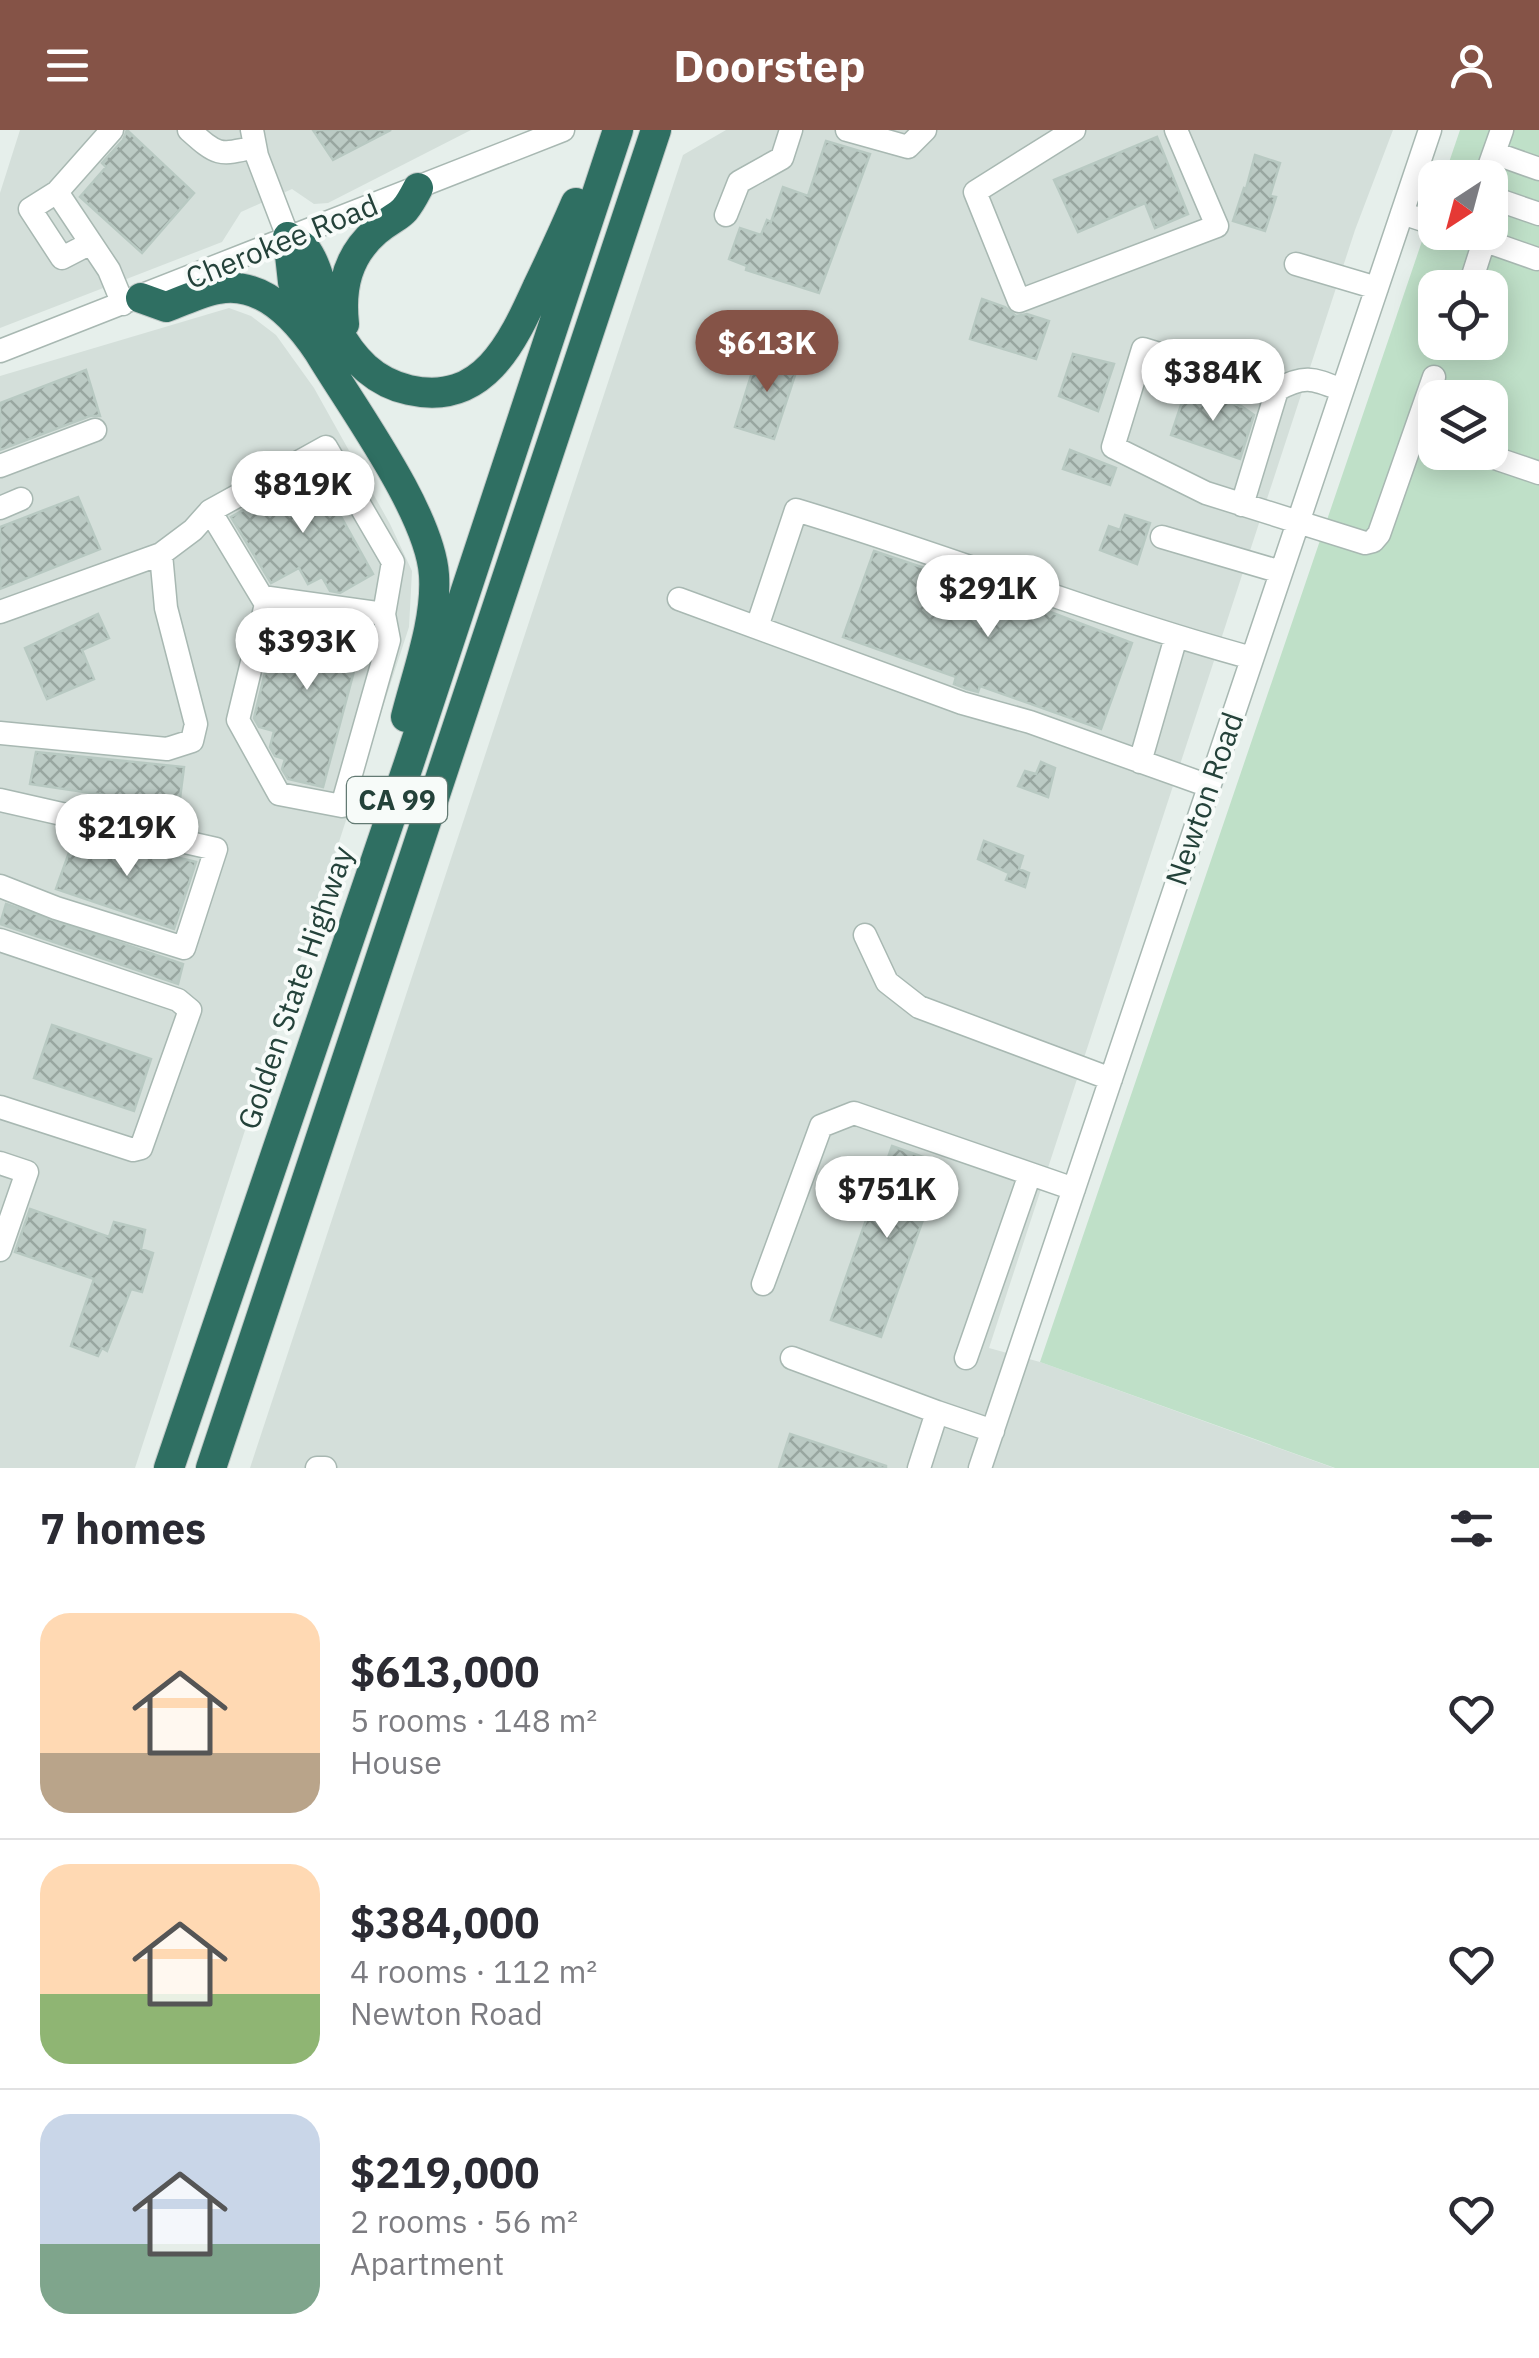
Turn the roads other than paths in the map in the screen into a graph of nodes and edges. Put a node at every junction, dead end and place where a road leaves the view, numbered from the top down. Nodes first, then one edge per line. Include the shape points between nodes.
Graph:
1 (112, 130) edge
2 (189, 130) edge
3 (562, 130) edge
4 (656, 130) edge
5 (791, 130) edge
6 (847, 130) edge
7 (924, 130) edge
8 (1074, 130) edge
9 (1176, 130) edge
10 (1430, 130) edge
11 (1502, 130) edge
12 (616, 137) edge
13 (253, 138) edge
14 (1494, 153) junction
15 (1491, 160) edge
16 (1539, 168) edge
17 (418, 188) junction
18 (57, 192) junction
19 (1508, 203) edge
20 (1402, 212) junction
21 (1539, 214) edge
22 (726, 215) dead end
23 (1418, 218) edge
24 (288, 236) junction
25 (91, 243) junction
26 (1508, 249) edge
27 (1538, 259) edge
28 (1296, 264) dead end
29 (1377, 288) junction
30 (132, 301) junction
31 (332, 347) junction
32 (0, 351) edge
33 (1434, 377) dead end
34 (1434, 380) edge
35 (1278, 390) junction
36 (1342, 390) junction
37 (95, 430) dead end
38 (1418, 450) edge
39 (1508, 462) edge
40 (0, 466) edge
41 (1539, 473) edge
42 (1242, 505) junction
43 (210, 511) junction
44 (1298, 523) junction
45 (1162, 537) dead end
46 (161, 554) junction
47 (1281, 572) junction
48 (262, 597) junction
49 (679, 599) dead end
50 (0, 612) edge
51 (384, 614) junction
52 (757, 627) junction
53 (1176, 637) junction
54 (1252, 658) junction
55 (0, 734) edge
56 (1140, 762) junction
57 (408, 766) junction
58 (1209, 786) junction
59 (0, 800) edge
60 (0, 886) edge
61 (865, 935) dead end
62 (0, 940) edge
63 (1111, 1078) junction
64 (0, 1107) edge
65 (0, 1163) edge
66 (1030, 1174) junction
67 (1074, 1189) junction
68 (0, 1250) edge
69 (764, 1284) dead end
70 (792, 1358) dead end
71 (966, 1358) dead end
72 (937, 1412) junction
73 (993, 1431) junction
74 (169, 1468) edge
75 (211, 1468) edge
76 (919, 1468) edge
77 (980, 1468) edge

1 - 18 street
2 - 13 street via 224,154
3 - 17 street, Cherokee Road
4 - 75 highway, CA 99
5 - 22 street via 782,158 739,182
6 - 7 street via 908,147
8 - 9 street via 974,192 1018,301 1217,226
10 - 20 street, Newton Road
11 - 14 street
12 - 31 highway via 591,172 511,344 472,382 414,392 389,385
12 - 57 highway, Golden State Highway / CA 99
13 - 24 street
14 - 15 street
14 - 16 street
17 - 24 street, Cherokee Road
17 - 31 highway via 405,214 360,246 342,287
18 - 25 street
18 - 25 street via 30,209 62,258
19 - 21 street
20 - 23 street
20 - 29 street, Newton Road
24 - 30 street, Cherokee Road
24 - 31 highway via 307,250 336,328
25 - 30 street
26 - 27 street
28 - 29 street
29 - 36 street, Newton Road
30 - 31 highway via 166,307 221,288 250,290
30 - 32 street, Cherokee Road
31 - 57 highway via 428,537 431,613 399,746
33 - 34 street
35 - 36 street via 1298,378
35 - 42 street
35 - 42 street via 1143,348 1114,447
36 - 44 street, Newton Road
37 - 40 street
38 - 44 street via 1374,541
39 - 41 street
42 - 44 street
43 - 46 street
43 - 48 street
43 - 51 street via 326,447 394,562
44 - 47 street, Newton Road
45 - 47 street
46 - 50 street
46 - 55 street via 166,608 196,724 192,741 168,749
47 - 54 street, Newton Road
48 - 51 street
48 - 51 street via 266,604 238,720 279,794 342,806 388,640
49 - 52 street
52 - 53 street via 796,510
52 - 56 street
53 - 54 street
53 - 56 street
54 - 58 street, Newton Road
56 - 58 street
57 - 74 highway, Golden State Highway / CA 99
58 - 63 street, Newton Road
59 - 60 street via 216,849 184,948
61 - 63 street via 888,982 919,1007
62 - 64 street via 178,1000 190,1010 140,1148
63 - 67 street, Newton Road
65 - 68 street via 27,1172
66 - 67 street
66 - 69 street via 854,1112 821,1126
66 - 71 street
67 - 73 street, Newton Road
70 - 72 street
72 - 73 street
72 - 76 street
73 - 77 street, Newton Road

